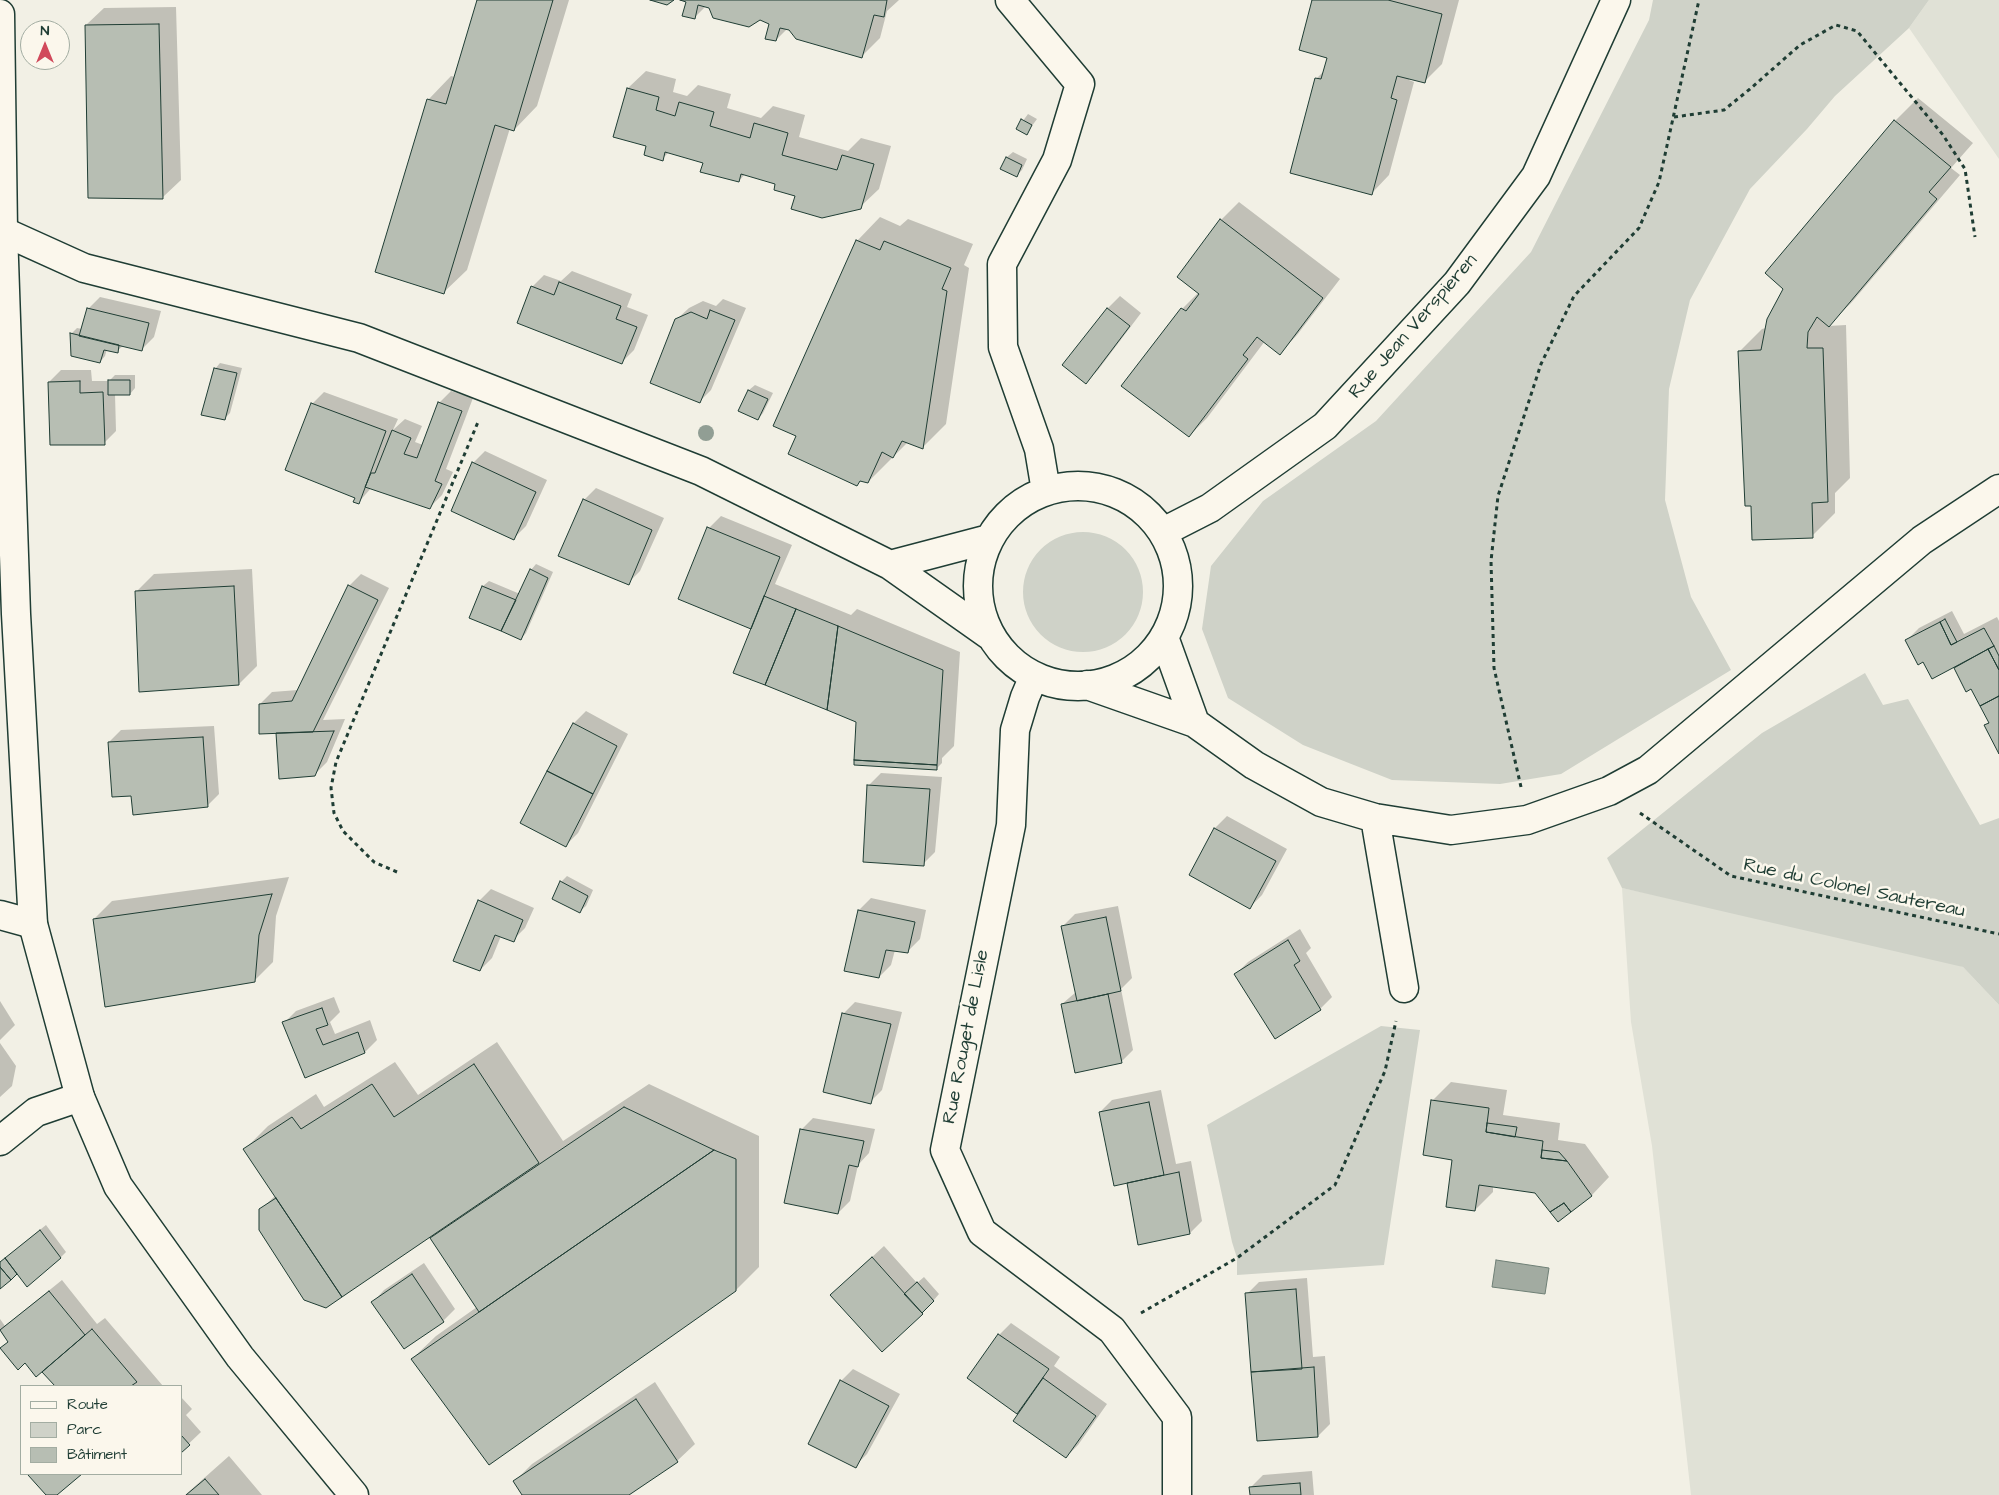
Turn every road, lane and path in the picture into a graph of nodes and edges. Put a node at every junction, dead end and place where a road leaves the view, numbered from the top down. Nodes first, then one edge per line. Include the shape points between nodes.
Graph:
1 (1010, 0) edge
2 (1616, 0) edge
3 (1699, 0) edge
4 (0, 14) edge
5 (1674, 117) junction
6 (2, 231) edge
7 (1975, 237) dead end
8 (492, 389) junction
9 (1999, 489) edge
10 (1046, 490) junction
11 (1163, 532) junction
12 (988, 539) junction
13 (890, 565) junction
14 (992, 637) junction
15 (1164, 637) junction
16 (1034, 676) junction
17 (1087, 685) junction
18 (1195, 723) junction
19 (1521, 790) dead end
20 (1609, 792) junction
21 (1375, 818) junction
22 (397, 872) dead end
23 (0, 915) edge
24 (32, 924) junction
25 (1999, 934) edge
26 (1404, 988) joint
27 (80, 1097) junction
28 (0, 1142) edge
29 (1112, 1330) junction
30 (354, 1495) edge
31 (1176, 1495) edge

1 - 10 street via 1080,84 1057,160 1002,264 1003,347 1038,449
2 - 11 street, Rue Jean Verspieren via 1536,176 1457,283 1325,426 1210,508
3 - 5 path
4 - 6 street
5 - 7 path via 1724,110 1800,45 1836,25 1857,31 1943,135 1965,169
5 - 19 path via 1659,182 1639,228 1574,296 1541,364 1498,496 1491,561 1494,668
6 - 8 street via 84,268 359,338
6 - 24 street
8 - 13 street via 701,471
8 - 22 path via 336,762 330,788 334,813 343,831 374,862
9 - 20 street via 1922,540 1648,770
10 - 11 street via 1079,485 1112,491 1141,508
10 - 12 street via 1023,502 1004,518
11 - 15 street via 1174,558 1178,585 1175,612
12 - 13 street
12 - 14 street via 978,572 979,606
13 - 14 street
14 - 16 street via 1014,663
15 - 17 street via 1144,662 1117,678
15 - 18 street
16 - 17 street via 1065,685
16 - 29 street, Rue Rouget de Lisle via 1015,730 1010,825 944,1150 982,1232
17 - 18 street
18 - 21 street via 1254,765 1320,802
20 - 21 street via 1527,820 1451,830
20 - 25 path, Rue du Colonel Sautereau via 1731,876
21 - 26 street
23 - 24 street
24 - 27 street
26 - 29 path via 1385,1071 1335,1185 1237,1258
27 - 28 street via 36,1112
27 - 30 street via 118,1186 240,1357
29 - 31 street, Rue Rouget de Lisle via 1176,1417

